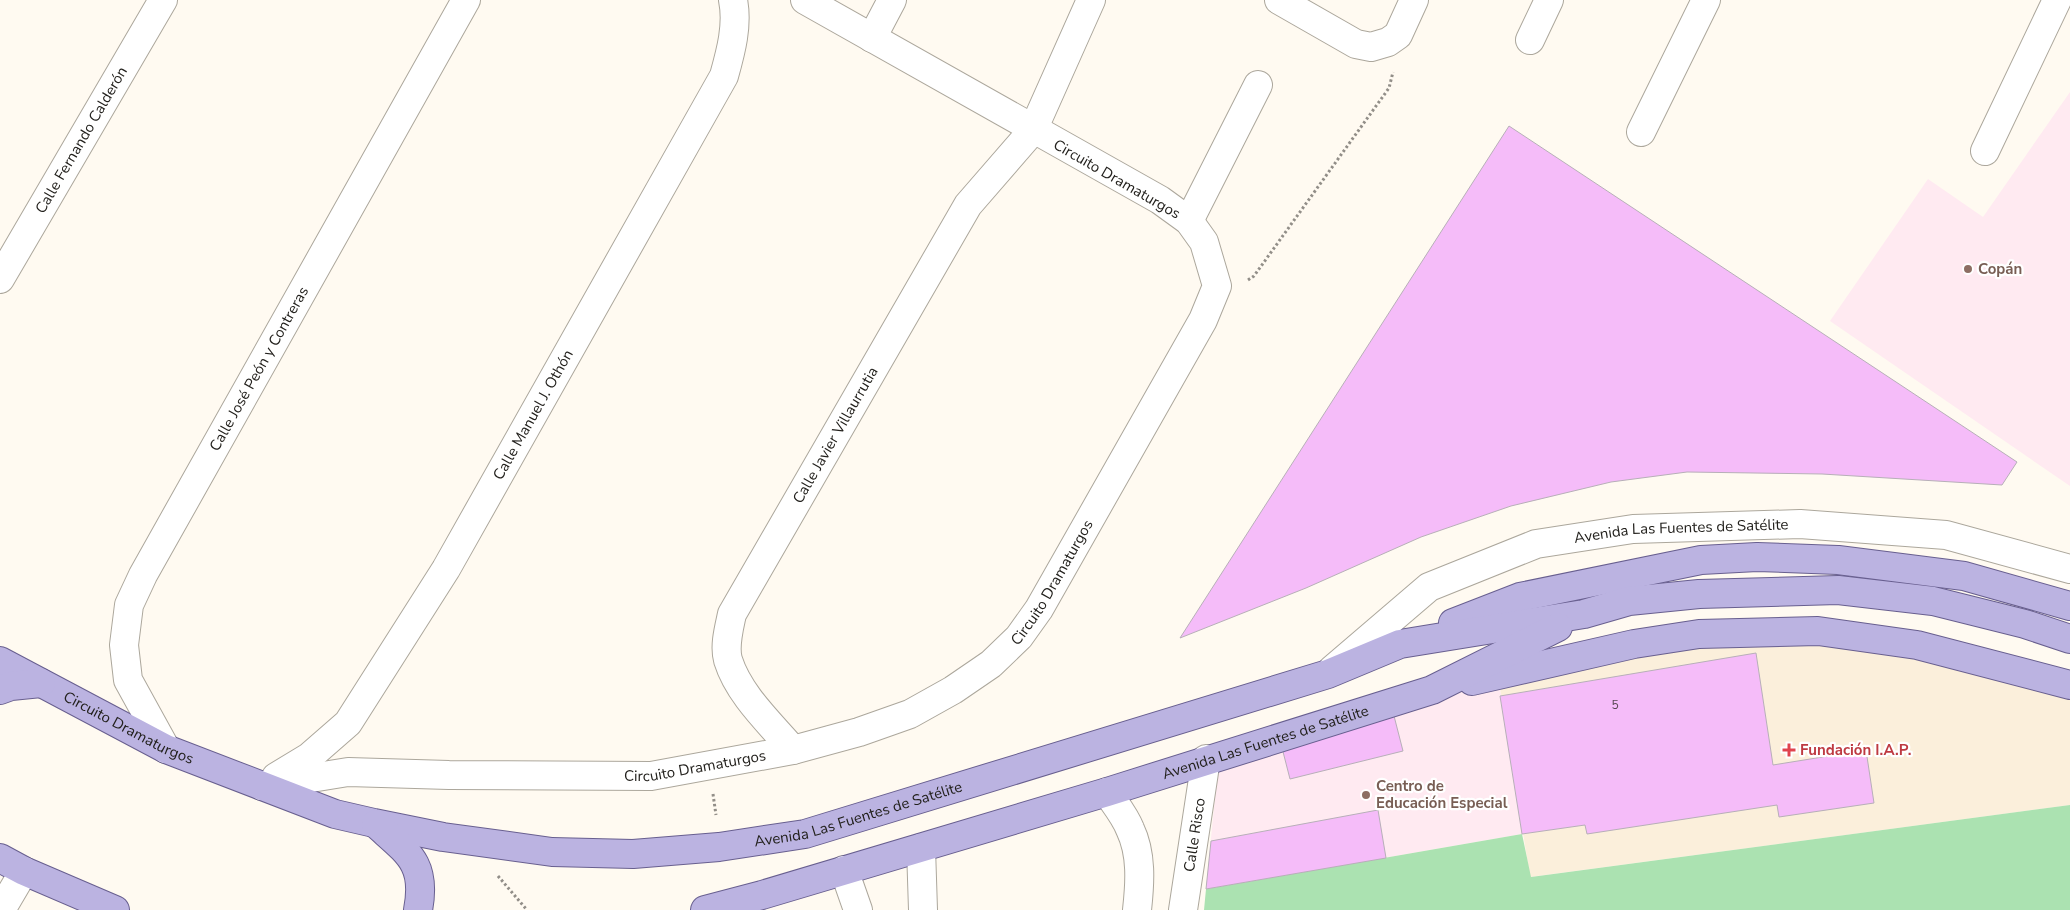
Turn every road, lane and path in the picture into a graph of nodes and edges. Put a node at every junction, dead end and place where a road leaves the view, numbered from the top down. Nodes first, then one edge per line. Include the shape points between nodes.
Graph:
1 (163, 0) edge
2 (466, 0) edge
3 (733, 0) edge
4 (805, 0) edge
5 (892, 0) edge
6 (1090, 0) edge
7 (1278, 0) edge
8 (1414, 0) edge
9 (1549, 0) edge
10 (1706, 0) edge
11 (2057, 0) edge
12 (872, 38) junction
13 (1530, 40) dead end
14 (1388, 42) junction
15 (1258, 85) dead end
16 (1033, 130) junction
17 (1642, 132) dead end
18 (1984, 152) dead end
19 (1189, 221) junction
20 (0, 279) edge
21 (1217, 286) junction
22 (2070, 569) edge
23 (2070, 606) edge
24 (1584, 614) junction
25 (2070, 639) edge
26 (1400, 644) junction
27 (0, 661) edge
28 (1328, 674) junction
29 (41, 683) junction
30 (2070, 685) edge
31 (0, 690) edge
32 (1432, 690) junction
33 (166, 749) junction
34 (793, 750) junction
35 (1206, 759) junction
36 (710, 766) junction
37 (262, 786) junction
38 (1107, 792) junction
39 (374, 823) junction
40 (720, 847) junction
41 (921, 848) junction
42 (0, 858) edge
43 (844, 870) junction
44 (24, 872) junction
45 (765, 903) edge
46 (1, 910) edge
47 (115, 910) edge
48 (418, 910) edge
49 (705, 910) edge
50 (858, 910) edge
51 (923, 910) edge
52 (1136, 910) edge
53 (1183, 910) edge

1 - 20 street, Calle Fernando Calderón
2 - 33 street, Calle José Peón y Contreras via 128,605 124,645 128,680
3 - 37 street, Calle Manuel J. Othón via 733,43 724,76 446,569 348,723 309,757
4 - 12 street, Circuito Dramaturgos
5 - 12 street
6 - 16 street, Calle Javier Villaurrutia
7 - 14 street via 1356,44 1371,47
8 - 14 street via 1398,35
9 - 13 street
10 - 17 street
11 - 18 street
12 - 16 street, Circuito Dramaturgos
14 - 21 path via 1393,70 1390,88 1254,276 1236,288
15 - 19 street
16 - 19 street, Circuito Dramaturgos via 1160,200
16 - 34 street, Calle Javier Villaurrutia via 968,205 732,614 728,659 749,699
19 - 21 street, Circuito Dramaturgos via 1204,242
21 - 34 street, Circuito Dramaturgos via 1203,320 1039,609 1018,637 991,664 910,714
22 - 28 street, Avenida Las Fuentes de Satélite via 1946,535 1800,524 1632,528 1536,544 1429,587
23 - 26 main road via 1964,576 1838,560 1747,557 1701,560 1520,598
24 - 25 main road, Avenida Las Fuentes de Satélite via 1629,600 1699,594 1838,590 1933,601
24 - 26 main road, Avenida Las Fuentes de Satélite
24 - 32 main road, Avenida Las Fuentes de Satélite
26 - 28 main road, Avenida Las Fuentes de Satélite
27 - 29 main road, Circuito Dramaturgos
28 - 40 main road, Avenida Las Fuentes de Satélite via 805,834
29 - 31 main road
29 - 33 main road, Circuito Dramaturgos
30 - 32 main road via 1917,645 1818,631 1699,634 1634,644
32 - 35 main road, Avenida Las Fuentes de Satélite
33 - 37 main road, Circuito Dramaturgos
34 - 36 street, Circuito Dramaturgos
35 - 38 main road, Avenida Las Fuentes de Satélite
35 - 53 street, Calle Risco
36 - 37 street, Circuito Dramaturgos via 651,776 348,772
36 - 40 path
37 - 39 main road, Circuito Dramaturgos via 335,814
38 - 41 main road, Avenida Las Fuentes de Satélite
38 - 52 street via 1130,827 1138,850
39 - 40 main road, Avenida Las Fuentes de Satélite via 442,837 552,852 633,854
39 - 48 main road via 416,865 421,880
41 - 43 main road, Avenida Las Fuentes de Satélite
41 - 51 street
42 - 44 main road
43 - 45 main road, Avenida Las Fuentes de Satélite
43 - 50 street
44 - 46 street
44 - 47 main road
45 - 49 main road, Avenida Las Fuentes de Satélite

